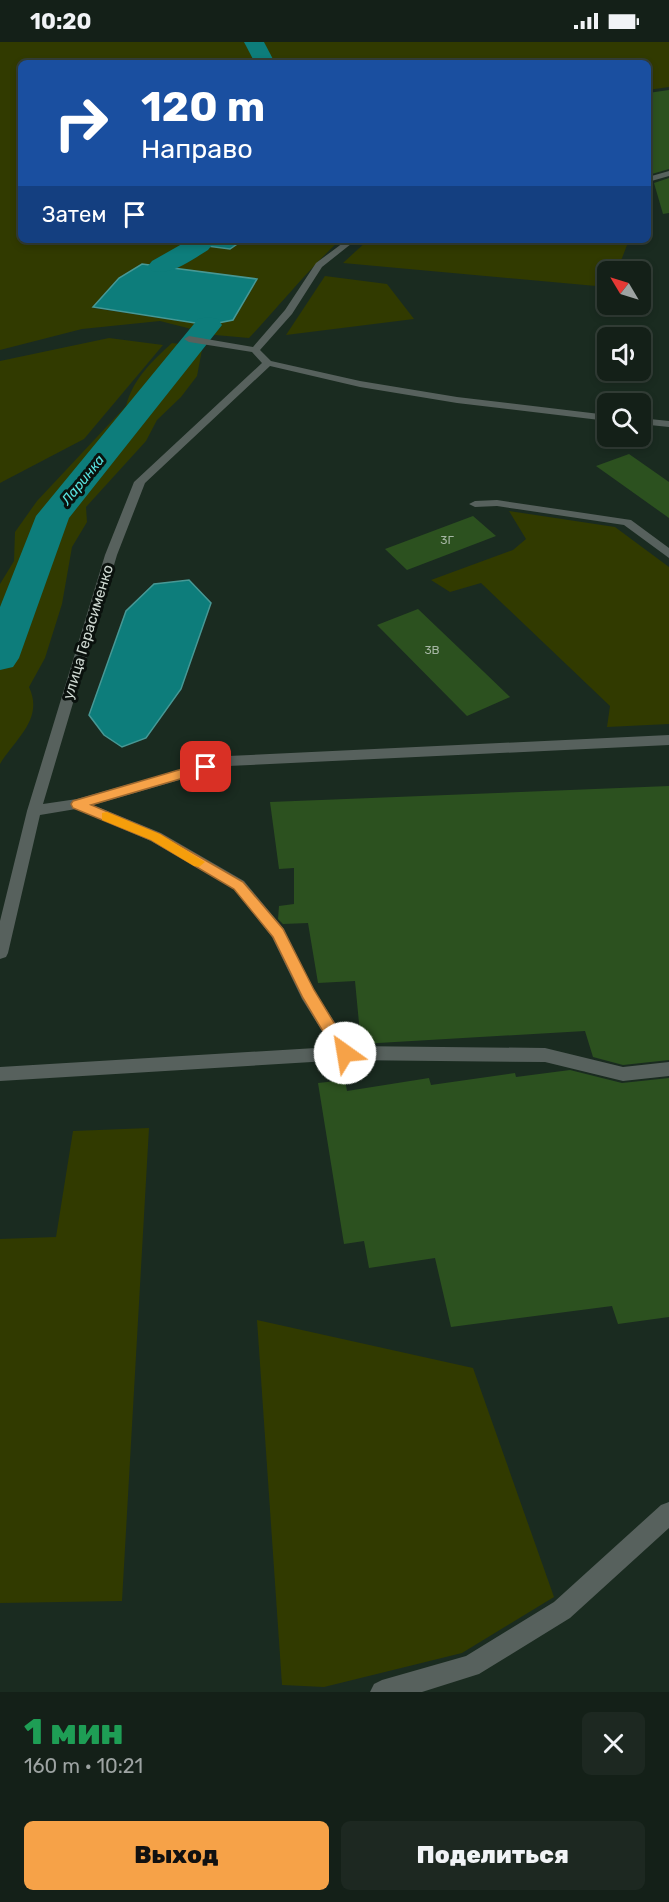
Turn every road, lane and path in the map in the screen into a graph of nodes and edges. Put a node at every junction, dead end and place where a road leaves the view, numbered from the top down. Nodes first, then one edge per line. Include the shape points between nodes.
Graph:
1 (669, 173) edge
2 (651, 179) edge
3 (348, 243) edge
4 (189, 339) dead end
5 (255, 350) junction
6 (268, 363) junction
7 (597, 417) edge
8 (651, 422) edge
9 (669, 424) edge
10 (475, 504) dead end
11 (669, 554) edge
12 (669, 740) edge
13 (77, 804) junction
14 (34, 811) junction
15 (0, 953) edge
16 (345, 1053) junction
17 (669, 1069) edge
18 (0, 1074) edge
19 (669, 1513) edge
20 (382, 1692) edge

1 - 2 street
3 - 5 street via 319,265 289,312
4 - 5 street
5 - 6 street
6 - 7 street via 360,384
6 - 14 street, улица Герасименко via 140,482 111,555
8 - 9 street
10 - 11 street via 497,503 627,522
12 - 13 street via 228,760
13 - 14 street
13 - 16 street via 156,837 238,885 278,933 308,994
14 - 15 street, улица Герасименко
16 - 17 street via 545,1055 623,1074
16 - 18 street
19 - 20 street via 562,1610 471,1666

